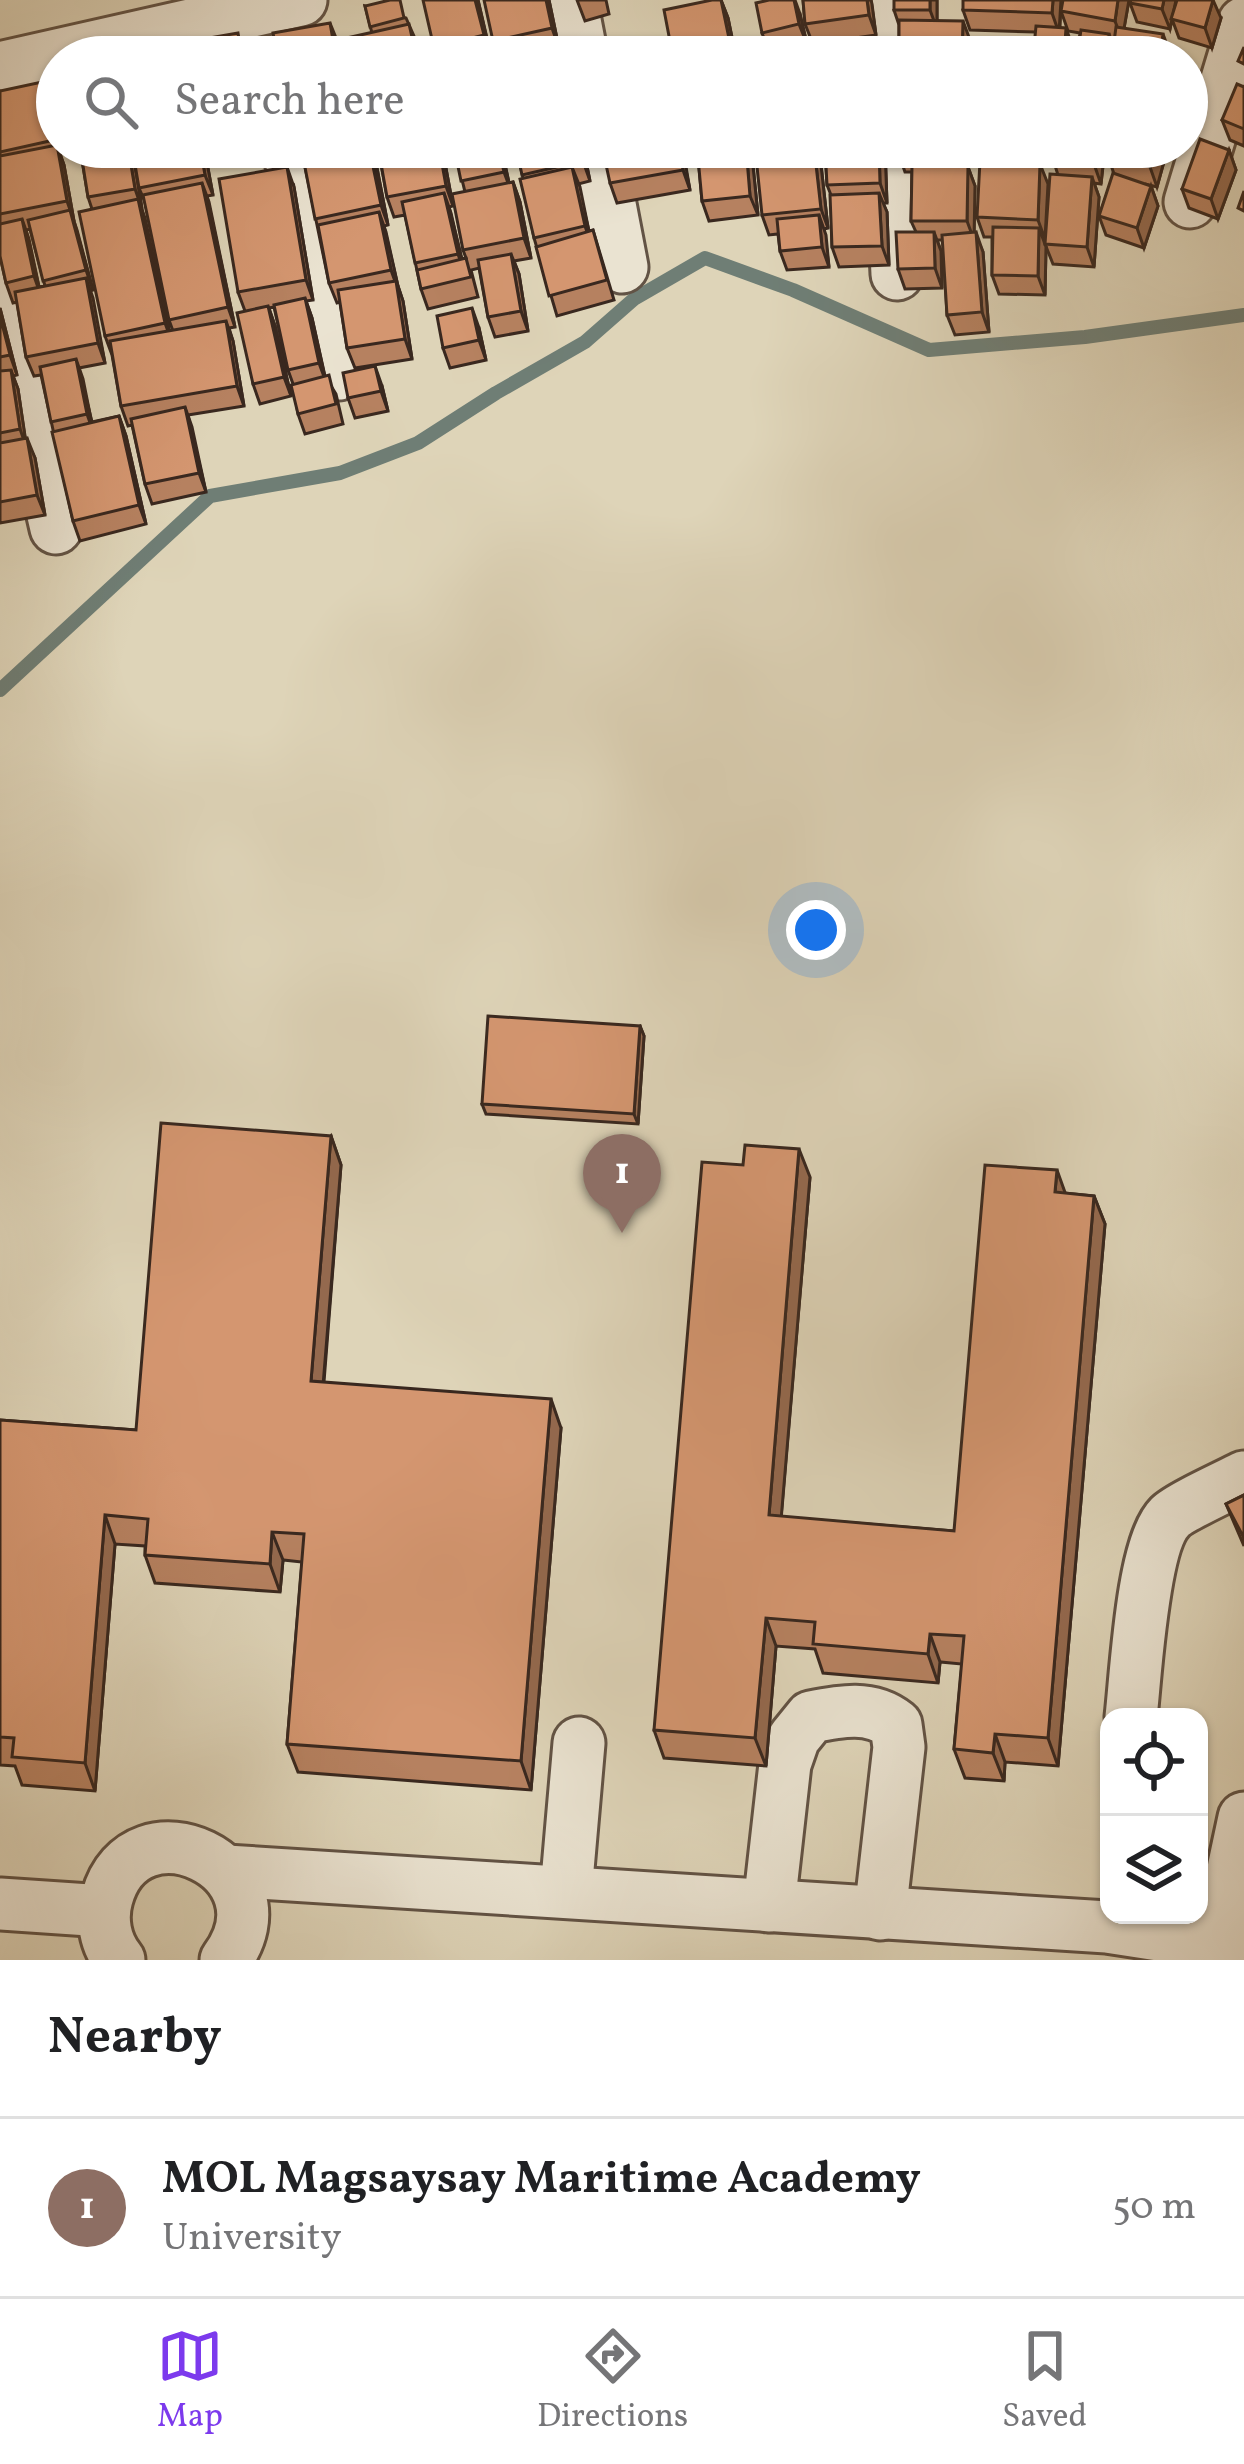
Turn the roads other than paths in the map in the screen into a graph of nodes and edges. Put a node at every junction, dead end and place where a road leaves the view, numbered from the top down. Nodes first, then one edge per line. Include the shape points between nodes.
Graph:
1 (571, 0) edge
2 (885, 0) edge
3 (270, 17) edge
4 (1244, 23) edge
5 (169, 36) edge
6 (578, 36) edge
7 (886, 36) edge
8 (36, 61) edge
9 (0, 68) edge
10 (1208, 142) edge
11 (292, 168) edge
12 (603, 168) edge
13 (892, 168) edge
14 (1200, 168) edge
15 (1190, 202) edge
16 (622, 267) dead end
17 (897, 274) edge
18 (0, 285) edge
19 (339, 374) edge
20 (56, 528) dead end
21 (1244, 1477) edge
22 (1132, 1708) edge
23 (579, 1743) dead end
24 (1244, 1818) edge
25 (226, 1871) junction
26 (566, 1892) junction
27 (0, 1904) edge
28 (769, 1906) junction
29 (104, 1911) junction
30 (880, 1914) junction
31 (1100, 1920) edge
32 (1124, 1924) edge
33 (1230, 1950) edge
34 (119, 1960) edge
35 (226, 1960) edge

1 - 6 street
2 - 7 street
3 - 5 street
4 - 10 street
8 - 9 street
11 - 19 street
12 - 16 street
13 - 17 street
14 - 15 street
18 - 20 street
21 - 22 street via 1170,1517 1153,1549
23 - 26 street
24 - 33 street
25 - 26 street
25 - 29 street via 192,1849 151,1850 118,1874
25 - 35 street via 242,1910
26 - 28 street
27 - 29 street
28 - 30 street
28 - 30 street via 794,1738 811,1717 867,1711 896,1725 899,1748
29 - 34 street
30 - 31 street
32 - 33 street

